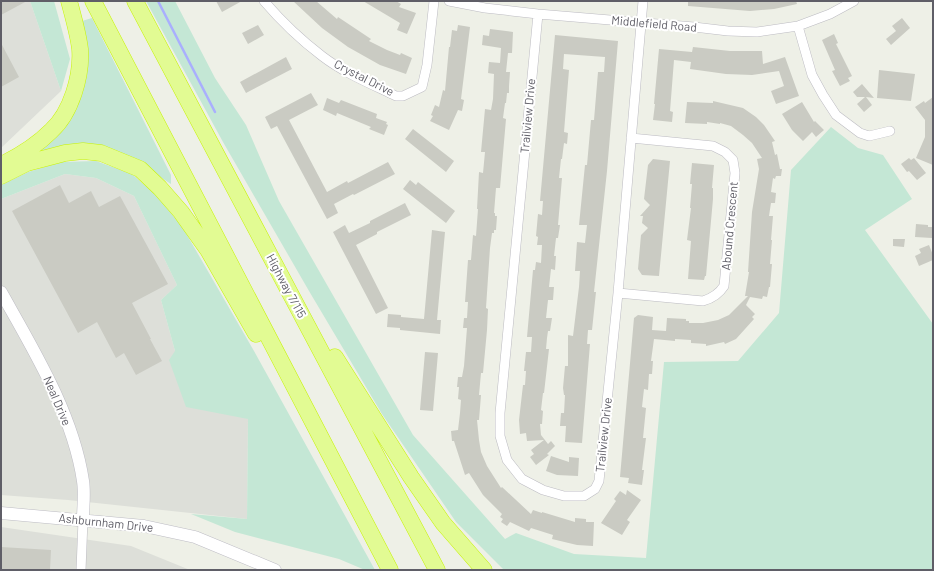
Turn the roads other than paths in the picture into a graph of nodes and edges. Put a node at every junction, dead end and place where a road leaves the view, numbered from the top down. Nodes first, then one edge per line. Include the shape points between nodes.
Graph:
1 (69, 1) edge
2 (93, 1) edge
3 (135, 1) edge
4 (264, 1) edge
5 (434, 1) edge
6 (449, 1) edge
7 (642, 1) edge
8 (854, 1) edge
9 (538, 14) junction
10 (640, 22) junction
11 (798, 26) junction
12 (890, 131) dead end
13 (632, 138) junction
14 (1, 165) edge
15 (1, 176) edge
16 (248, 214) junction
17 (1, 292) edge
18 (618, 293) junction
19 (304, 403) junction
20 (1, 513) edge
21 (83, 520) junction
22 (81, 570) edge
23 (275, 570) edge
24 (390, 570) edge
25 (437, 570) edge
26 (484, 570) edge

1 - 14 highway via 80,49 79,74 73,95 52,131 14,159
2 - 19 highway
3 - 16 highway, Highway 7/115
4 - 5 street, Crystal Drive via 322,57 396,96 403,96 422,87
6 - 9 street, Middlefield Road
7 - 10 street, Trailview Drive
8 - 11 street, Middlefield Road via 830,14
9 - 10 street, Middlefield Road
9 - 18 street, Trailview Drive via 500,413 500,436 507,460 522,479 543,490 564,496 584,496 595,489 599,481
10 - 11 street, Middlefield Road via 757,32
10 - 13 street, Trailview Drive
11 - 12 street via 812,75 836,115 860,133 870,136
13 - 18 street, Trailview Drive
13 - 18 street, Abound Crescent via 713,146 733,160 735,173 724,286 721,292 703,301
15 - 19 highway via 27,162 65,152 83,151 101,152 140,169 181,212 208,250 286,384
16 - 25 highway, Highway 7/115
16 - 26 highway via 277,253 319,331 411,477 444,523
17 - 21 street, Neal Drive via 39,360 62,410 76,450 83,482
19 - 24 highway
20 - 21 street, Ashburnham Drive
21 - 22 street
21 - 23 street, Ashburnham Drive via 144,526 195,537

